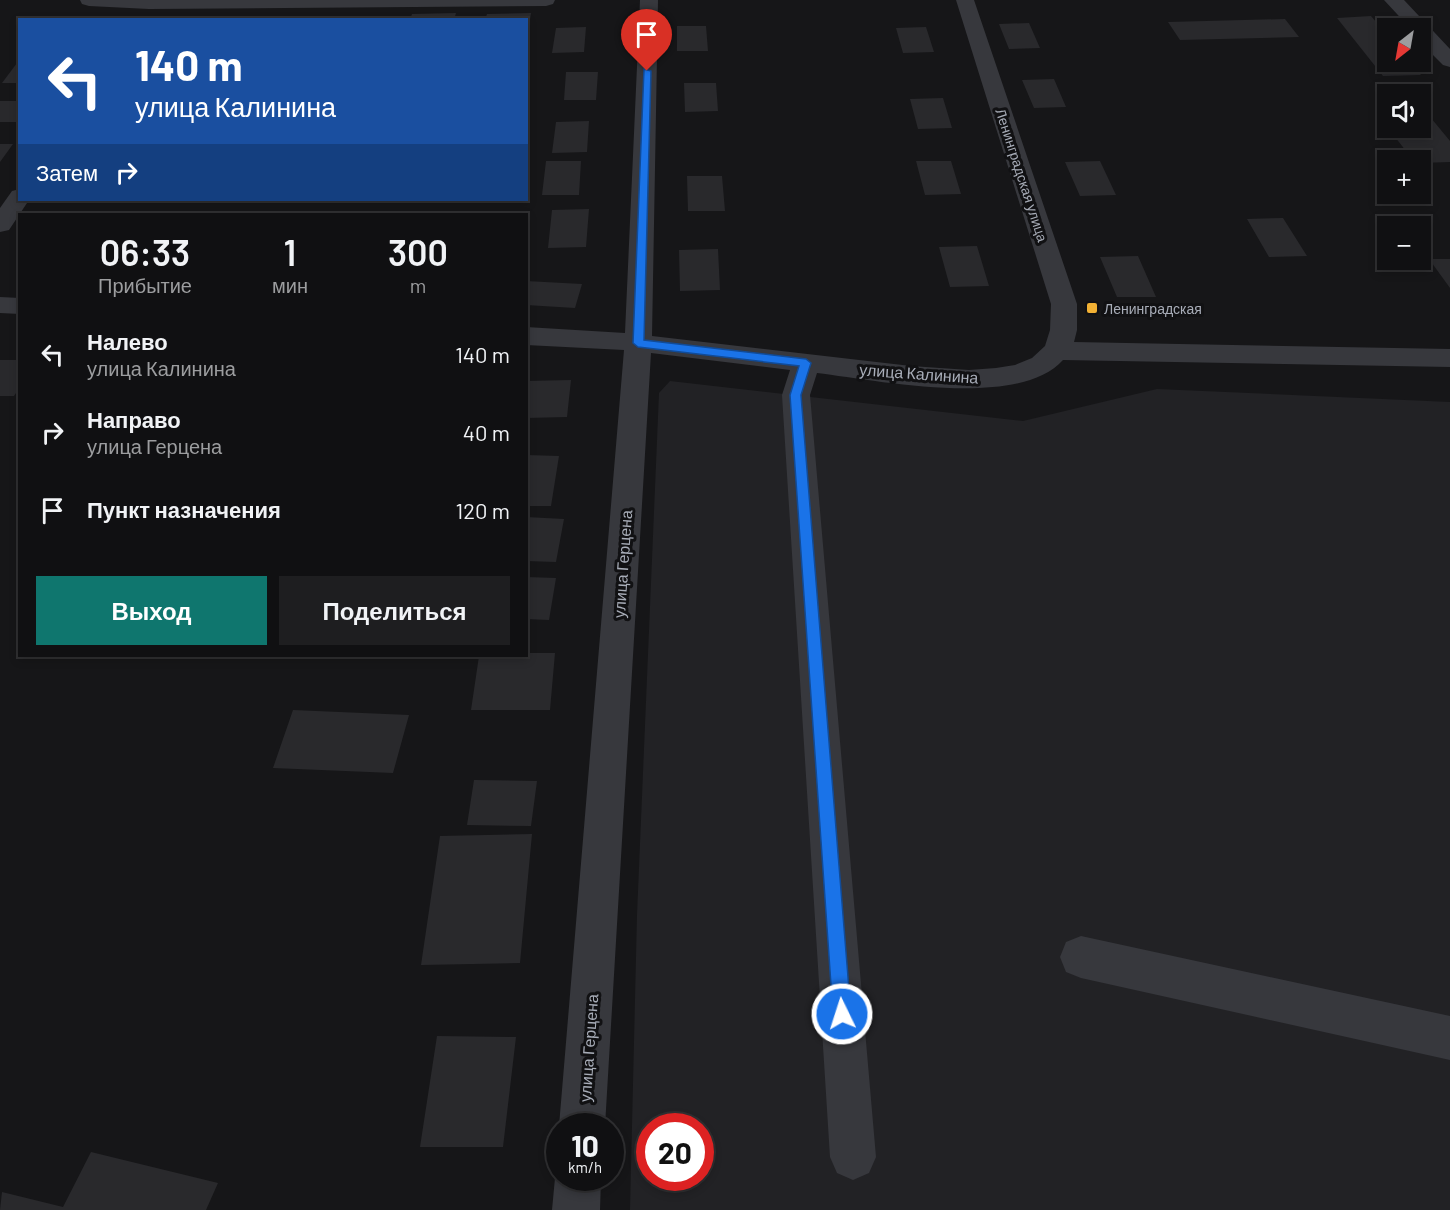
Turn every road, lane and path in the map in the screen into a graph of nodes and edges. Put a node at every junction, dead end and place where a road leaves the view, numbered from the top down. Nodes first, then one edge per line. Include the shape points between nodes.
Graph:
1 (89, 0) edge
2 (546, 0) edge
3 (649, 0) edge
4 (965, 0) edge
5 (1393, 0) edge
6 (150, 1) edge
7 (330, 1) edge
8 (139, 18) edge
9 (1410, 18) edge
10 (1431, 41) edge
11 (1450, 61) edge
12 (18, 199) edge
13 (0, 225) edge
14 (0, 305) edge
15 (18, 306) edge
16 (528, 336) edge
17 (638, 343) junction
18 (1056, 351) junction
19 (1450, 358) edge
20 (806, 363) junction
21 (1081, 957) dead end
22 (1450, 1038) edge
23 (583, 1113) edge
24 (853, 1156) dead end
25 (577, 1191) edge
26 (576, 1210) edge

1 - 6 street
2 - 7 street
3 - 17 street, улица Герцена
4 - 18 street, Ленинградская улица via 1064,304 1066,330
5 - 9 street
6 - 7 street
6 - 8 street
10 - 11 street
12 - 13 street
14 - 15 street
16 - 17 street, улица Калинина
17 - 20 street, улица Калинина
17 - 23 street, улица Герцена
18 - 19 street
18 - 20 street, улица Калинина via 1042,363 1017,373 981,378 930,377
20 - 24 street via 796,395
21 - 22 street
25 - 26 street

